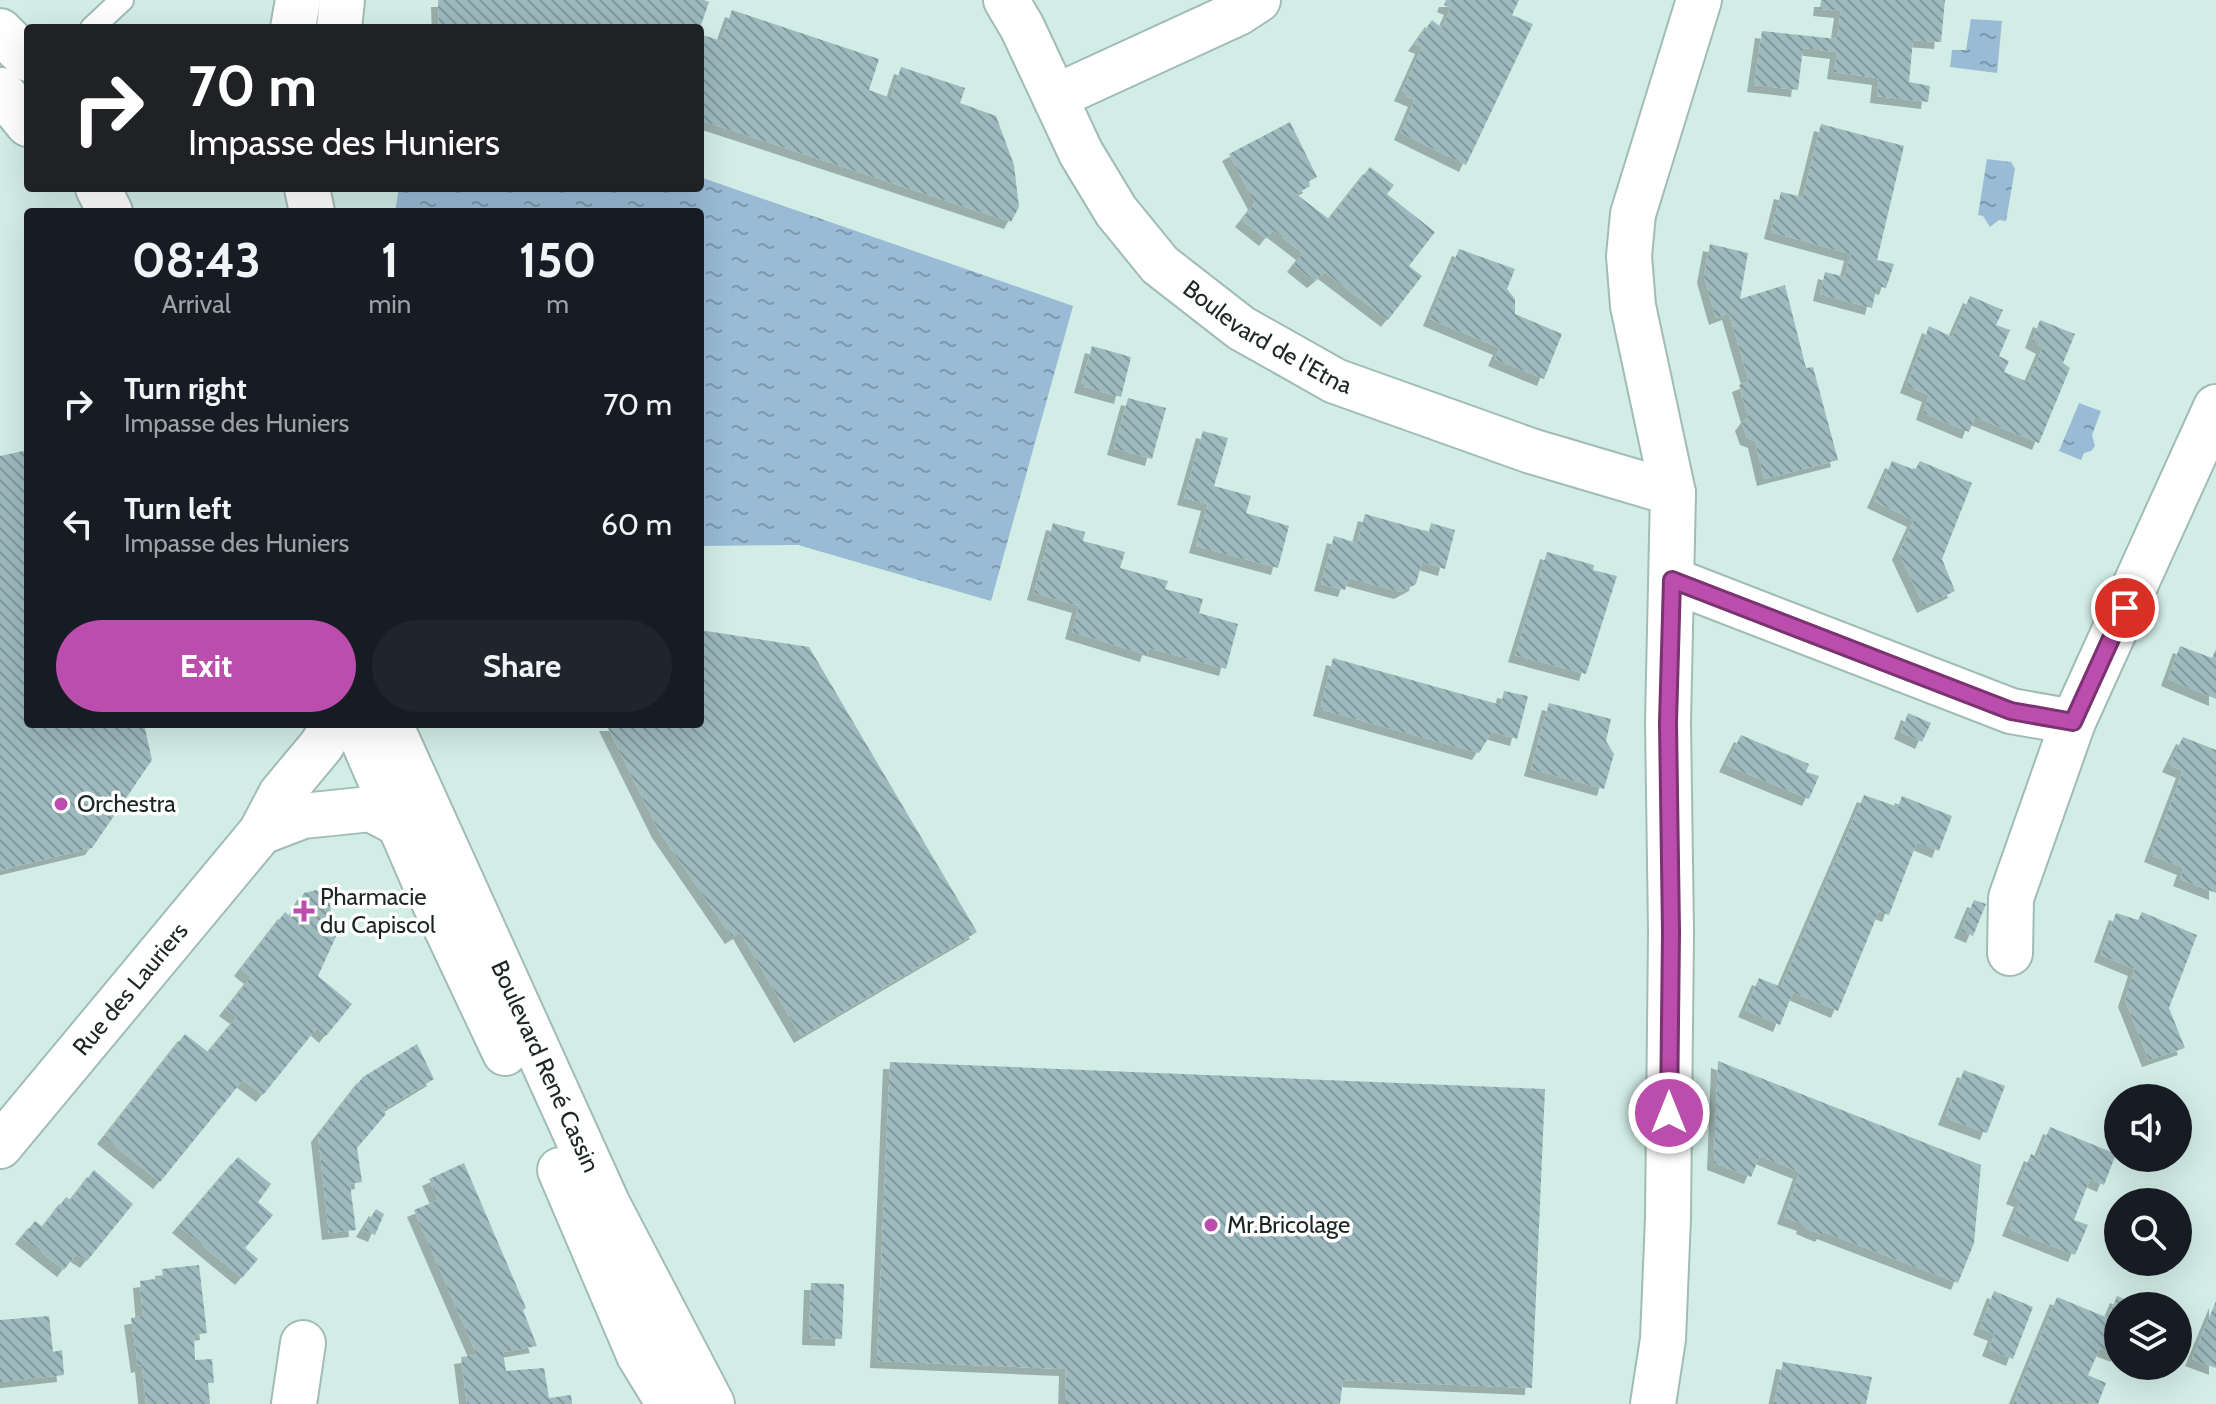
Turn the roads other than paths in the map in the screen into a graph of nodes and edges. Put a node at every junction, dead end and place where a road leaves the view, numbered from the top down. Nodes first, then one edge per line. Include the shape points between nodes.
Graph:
1 (122, 0) edge
2 (298, 0) edge
3 (342, 0) edge
4 (1006, 0) edge
5 (1258, 0) edge
6 (1699, 0) edge
7 (96, 24) edge
8 (294, 24) edge
9 (339, 24) edge
10 (0, 31) edge
11 (24, 55) edge
12 (0, 90) edge
13 (1055, 97) junction
14 (24, 119) edge
15 (2216, 407) edge
16 (1673, 493) junction
17 (1672, 580) junction
18 (2073, 722) junction
19 (332, 728) edge
20 (358, 728) edge
21 (392, 728) edge
22 (401, 825) junction
23 (261, 832) junction
24 (2010, 953) dead end
25 (0, 1146) edge
26 (303, 1343) dead end
27 (294, 1404) edge
28 (669, 1404) edge
29 (712, 1404) edge
30 (1653, 1404) edge

1 - 7 lane
2 - 8 street
3 - 9 street
4 - 13 street, Boulevard de l'Etna
5 - 13 street
6 - 16 street via 1633,214 1629,256 1633,306
10 - 11 street
12 - 14 street
13 - 16 street, Boulevard de l'Etna via 1116,211 1160,265 1241,328 1335,381 1531,451
15 - 18 street
16 - 17 street
17 - 18 street via 2011,711
17 - 30 street via 1668,1218 1663,1339
18 - 24 street via 2011,898
19 - 23 street, Rue des Lauriers via 281,794
20 - 22 street, Boulevard René Cassin
21 - 29 street, Boulevard René Cassin via 608,1205
22 - 23 street, Rue des Lauriers via 371,809 303,816
22 - 28 street, Boulevard René Cassin via 639,1355
23 - 25 street, Rue des Lauriers
26 - 27 street

